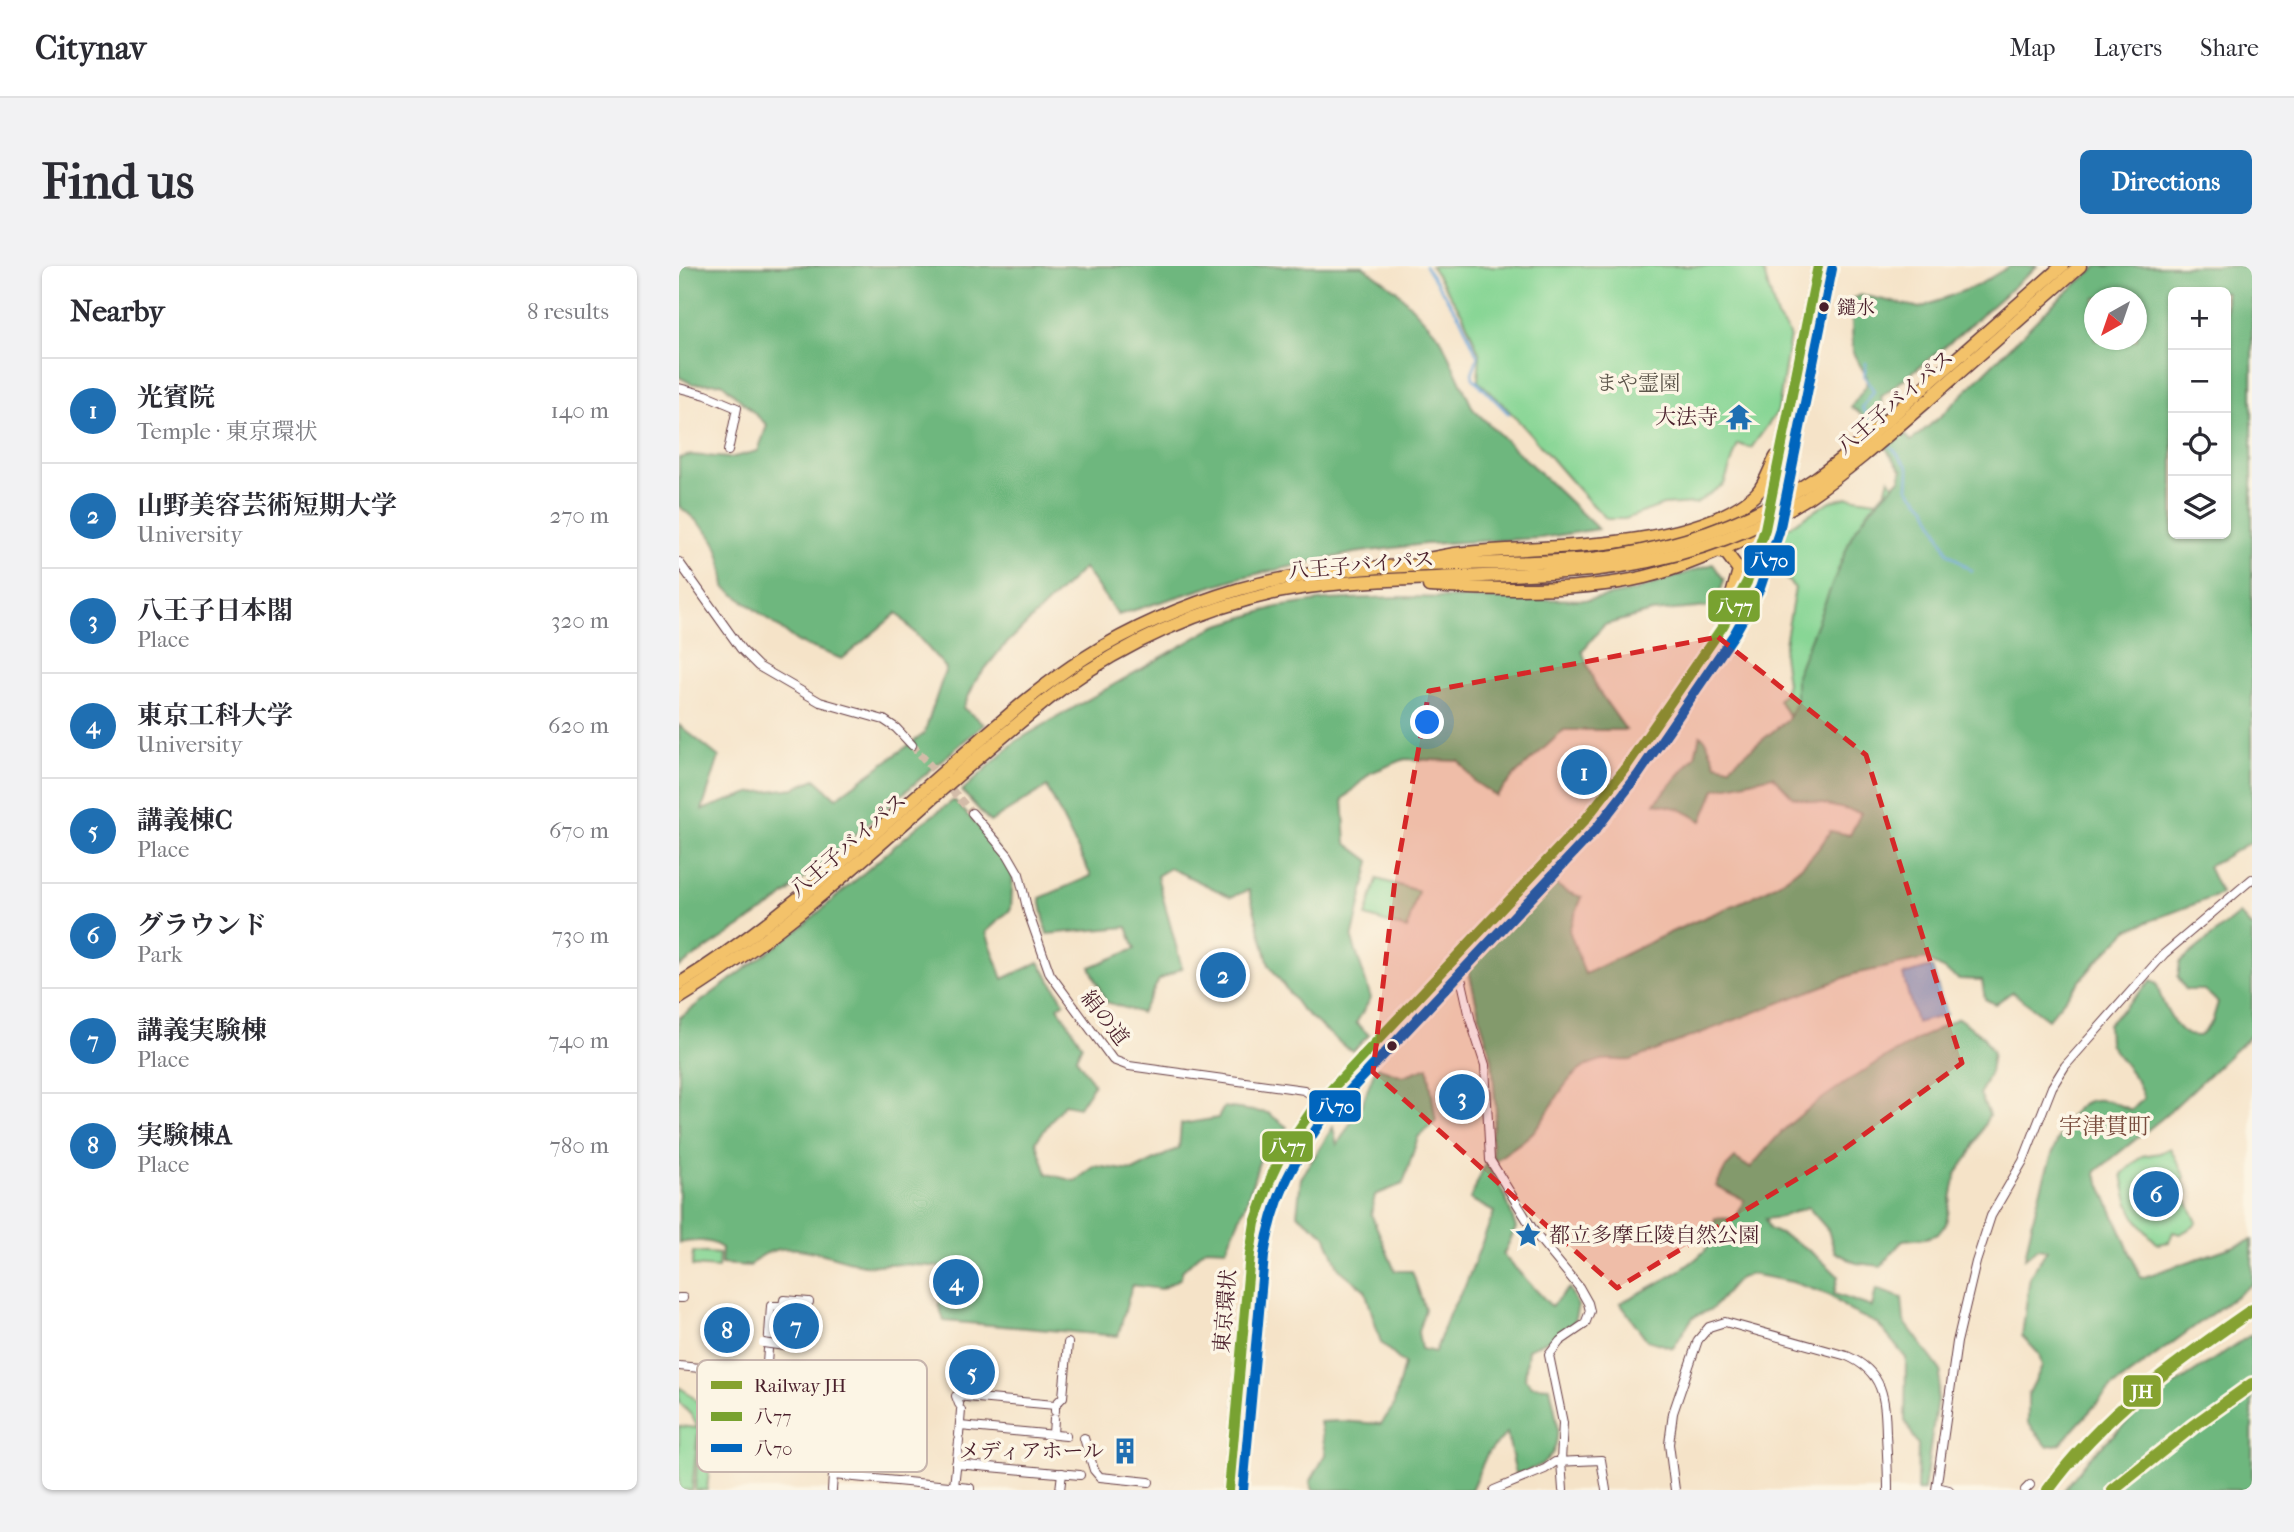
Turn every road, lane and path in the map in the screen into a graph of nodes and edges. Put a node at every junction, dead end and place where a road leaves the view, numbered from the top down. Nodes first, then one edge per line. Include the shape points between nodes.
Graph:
1 (1818, 266) edge
2 (2061, 266) edge
3 (2080, 266) edge
4 (679, 388) edge
5 (1925, 395) junction
6 (1782, 447) junction
7 (728, 450) dead end
8 (1732, 511) junction
9 (1769, 515) junction
10 (1765, 529) junction
11 (1718, 551) junction
12 (679, 562) edge
13 (1592, 564) junction
14 (1377, 569) junction
15 (1363, 581) junction
16 (1723, 626) junction
17 (912, 745) tunnel mouth
18 (972, 813) tunnel mouth
19 (2252, 879) edge
20 (1451, 963) junction
21 (682, 982) edge
22 (679, 998) edge
23 (1320, 1100) junction
24 (809, 1302) dead end
25 (763, 1343) dead end
26 (1068, 1343) dead end
27 (785, 1346) dead end
28 (766, 1360) edge
29 (679, 1366) edge
30 (697, 1368) edge
31 (1055, 1412) junction
32 (959, 1434) junction
33 (1053, 1434) junction
34 (1066, 1436) dead end
35 (1084, 1437) dead end
36 (1561, 1461) junction
37 (956, 1464) junction
38 (835, 1472) edge
39 (833, 1475) junction
40 (1062, 1475) junction
41 (1080, 1475) dead end
42 (1149, 1482) dead end
43 (954, 1486) junction
44 (1936, 1488) edge
45 (1061, 1489) edge
46 (832, 1490) edge
47 (970, 1490) edge
48 (1229, 1490) edge
49 (1494, 1490) edge
50 (1563, 1490) edge
51 (1606, 1490) edge
52 (1675, 1490) edge
53 (1888, 1490) edge
54 (1949, 1490) edge

1 - 6 highway, 東京環状
2 - 5 highway, 八王子バイパス
3 - 5 highway, 八王子バイパス
4 - 7 street via 737,408
5 - 13 highway, 八王子バイパス, bridge via 1779,500 1693,538
6 - 8 highway via 1765,484
6 - 9 highway, 東京環状
8 - 9 highway via 1749,506
8 - 14 highway via 1665,534 1576,546 1462,553
9 - 10 highway, 東京環状
10 - 11 highway
10 - 16 highway, 東京環状 via 1747,582
11 - 15 highway via 1645,577 1592,585 1500,587
11 - 16 highway via 1739,570
12 - 17 street via 733,639 758,666 820,702 884,720
13 - 14 highway, 八王子バイパス
13 - 15 highway, 八王子バイパス
14 - 21 highway, 八王子バイパス via 1241,589 1164,615 1106,645 1023,703 790,905
15 - 22 highway, 八王子バイパス via 1280,592 1232,604 1148,636 1090,668 797,914
16 - 20 highway, 東京環状 via 1597,806
18 - 23 street, 絹の道 via 1019,874 1050,974 1113,1060 1304,1090
19 - 44 street via 2164,954 2057,1077 2023,1161 1990,1216 1976,1262 1957,1342
20 - 23 highway, 東京環状
20 - 36 street via 1462,982 1485,1065 1490,1160 1537,1236 1579,1287 1590,1311 1585,1324 1549,1355 1562,1409
23 - 48 highway, 東京環状 via 1282,1154 1255,1223
24 - 28 street via 783,1299 783,1307 771,1306
25 - 27 street, bridge
26 - 31 street via 1063,1397
29 - 30 street
31 - 32 street via 956,1396
31 - 33 street
32 - 33 street
32 - 37 street
33 - 34 street
35 - 42 street via 1100,1477
36 - 49 street
36 - 50 street
36 - 51 street via 1601,1460
37 - 40 street
37 - 43 street
38 - 39 street
39 - 43 street
39 - 46 street
40 - 41 street
40 - 45 street
43 - 47 street
44 - 54 street
52 - 53 street via 1669,1444 1673,1413 1698,1340 1709,1327 1725,1322 1847,1356 1871,1372 1885,1401

